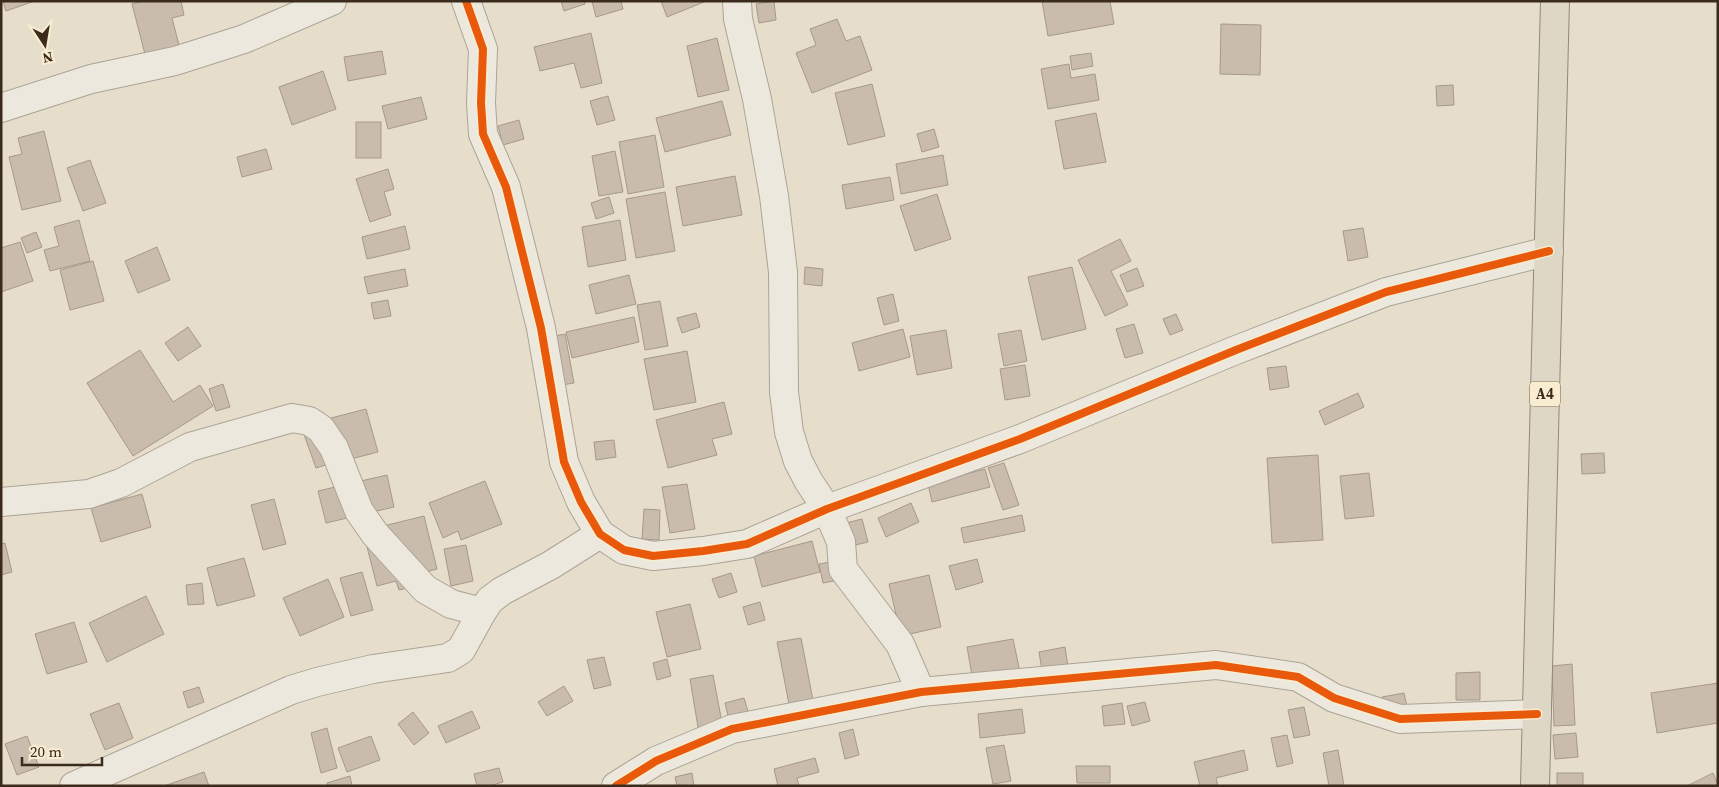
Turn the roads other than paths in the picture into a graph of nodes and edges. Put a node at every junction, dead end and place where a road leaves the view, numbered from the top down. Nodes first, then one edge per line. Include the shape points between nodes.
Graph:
1 (332, 1) edge
2 (466, 1) edge
3 (736, 1) edge
4 (1555, 1) edge
5 (1, 108) edge
6 (1549, 251) junction
7 (2, 500) edge
8 (827, 508) junction
9 (600, 534) junction
10 (482, 612) junction
11 (922, 692) junction
12 (1536, 714) junction
13 (74, 786) edge
14 (616, 786) edge
15 (1535, 786) edge

1 - 5 street via 244,39 175,61 92,79
2 - 9 street via 483,49 484,134 506,187 538,319 564,462 581,502
3 - 8 street via 758,99 774,196 783,272 784,392 788,432 798,461
4 - 6 highway, A4
6 - 8 street via 1386,292 1227,353 1020,439
6 - 12 highway, A4
7 - 10 street via 88,494 122,483 190,447 292,418 309,421 321,429 334,448 359,511 374,534 425,590 451,604
8 - 9 street via 747,544 704,552 653,556 624,550
8 - 11 street via 841,542 843,569 900,644
9 - 10 street via 502,591
10 - 13 street via 461,650 448,658 374,669 291,690
11 - 12 street via 1216,665 1298,677 1334,698 1400,719
11 - 14 street via 732,729 656,761
12 - 15 highway, A4

